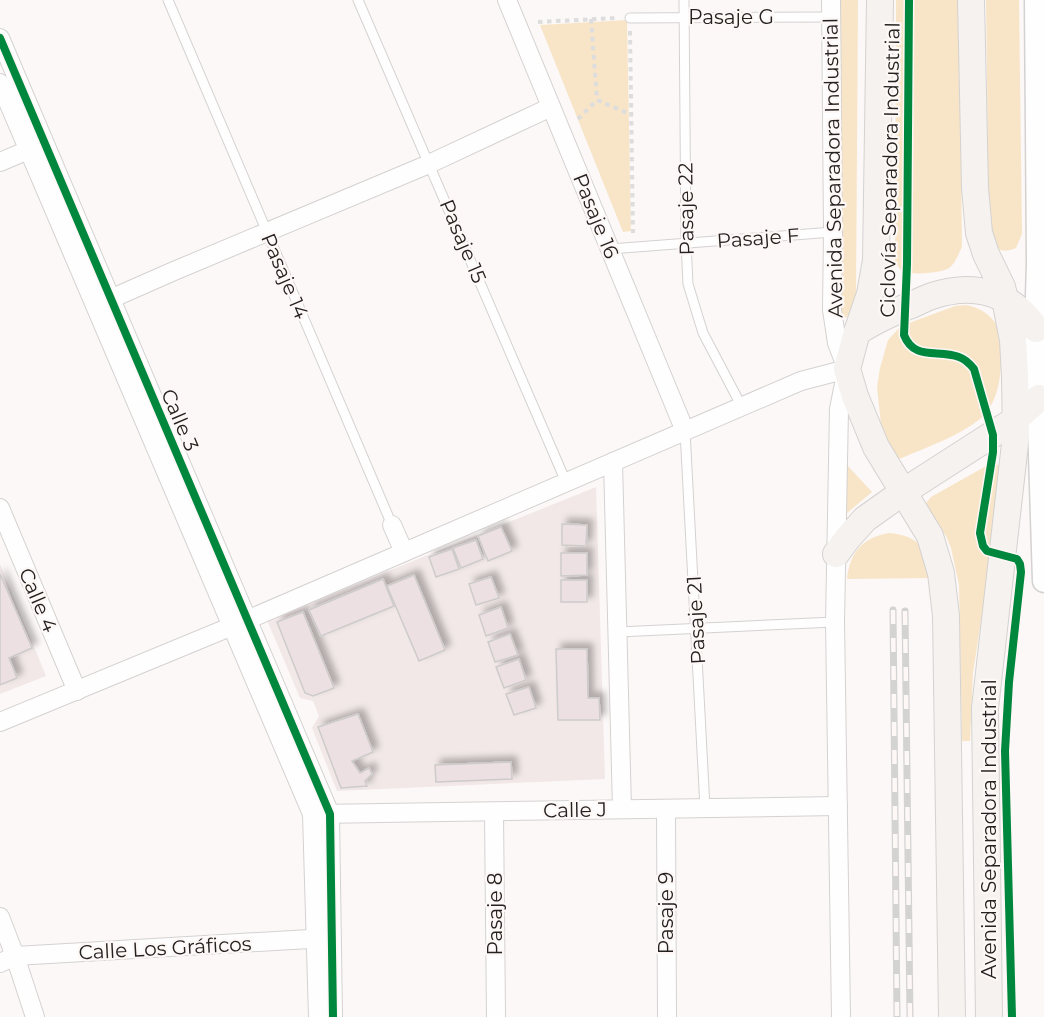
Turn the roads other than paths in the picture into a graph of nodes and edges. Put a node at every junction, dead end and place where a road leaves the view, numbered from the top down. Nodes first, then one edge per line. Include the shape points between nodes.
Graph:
1 (168, 0) edge
2 (358, 0) edge
3 (507, 0) edge
4 (684, 0) edge
5 (880, 0) edge
6 (971, 0) edge
7 (1035, 0) edge
8 (831, 9) edge
9 (630, 18) road end
10 (684, 18) junction
11 (0, 38) edge
12 (0, 83) edge
13 (1040, 92) edge
14 (551, 107) junction
15 (36, 146) junction
16 (0, 162) edge
17 (429, 164) junction
18 (266, 232) junction
19 (833, 232) junction
20 (686, 243) junction
21 (610, 249) junction
22 (1041, 262) edge
23 (1005, 299) junction
24 (102, 303) junction
25 (1036, 329) junction
26 (857, 332) junction
27 (847, 369) junction
28 (1039, 398) junction
29 (742, 407) junction
30 (1016, 420) junction
31 (686, 431) junction
32 (613, 462) junction
33 (566, 483) junction
34 (903, 492) junction
35 (0, 508) edge
36 (392, 525) joint
37 (404, 552) junction
38 (836, 554) junction
39 (1044, 581) edge
40 (835, 622) junction
41 (240, 623) junction
42 (696, 628) junction
43 (618, 632) junction
44 (76, 691) junction
45 (0, 722) edge
46 (838, 806) junction
47 (705, 808) junction
48 (622, 809) junction
49 (666, 809) junction
50 (494, 812) junction
51 (321, 814) junction
52 (0, 917) edge
53 (324, 939) junction
54 (8, 960) edge
55 (35, 1017) edge
56 (318, 1017) edge
57 (333, 1017) edge
58 (496, 1017) edge
59 (666, 1017) edge
60 (841, 1017) edge
61 (952, 1017) edge
62 (989, 1017) edge

1 - 18 lane, Pasaje 14
2 - 17 lane, Pasaje 15
3 - 14 street, Pasaje 16
4 - 10 lane, Pasaje 22
5 - 26 main road, Avenida Separadora Industrial via 876,260
6 - 23 main road, Avenida Separadora Industrial via 979,233
7 - 13 street
8 - 10 lane, Pasaje G
8 - 19 street, Avenida Separadora Industrial
9 - 10 lane, Pasaje G
10 - 20 lane, Pasaje 22
11 - 15 street, Calle 3
12 - 15 street, Calle 3
13 - 22 street
14 - 17 street
14 - 21 street, Pasaje 16
15 - 16 street
15 - 24 street, Calle 3
17 - 18 street
17 - 33 lane, Pasaje 15
18 - 24 street
18 - 36 lane, Pasaje 14
19 - 20 lane, Pasaje F
19 - 27 street, Avenida Separadora Industrial via 832,310 837,343
20 - 21 lane, Pasaje F
20 - 29 lane, Pasaje 22 via 688,284 703,333
21 - 31 street, Pasaje 16
22 - 25 street
23 - 25 main road via 1020,309
23 - 26 main road via 985,291 946,292 890,313
23 - 30 main road, Avenida Separadora Industrial via 1013,340
24 - 41 street, Calle 3
25 - 28 street
26 - 27 main road, Avenida Separadora Industrial
27 - 29 street via 801,381
27 - 34 main road, Avenida Separadora Industrial via 876,447
27 - 38 street, Avenida Separadora Industrial via 839,409
28 - 30 main road
28 - 39 street
29 - 31 street
30 - 34 main road
30 - 62 main road, Avenida Separadora Industrial via 985,708
31 - 32 street
31 - 42 lane, Pasaje 21
32 - 33 street
32 - 43 street
33 - 37 street
34 - 38 main road via 865,519
34 - 61 main road, Avenida Separadora Industrial via 930,536 942,573 945,605
35 - 44 street, Calle 4
36 - 37 street, Pasaje 14
37 - 41 street
38 - 40 street, Avenida Separadora Industrial
40 - 42 lane
40 - 46 street, Avenida Separadora Industrial
41 - 44 street
41 - 51 street, Calle 3
42 - 43 lane
42 - 47 lane, Pasaje 21
43 - 48 street
44 - 45 street
46 - 47 street, Calle J
46 - 60 street, Avenida Separadora Industrial
47 - 49 street, Calle J
48 - 49 street, Calle J
48 - 50 street, Calle J
49 - 59 street, Pasaje 9
50 - 51 street, Calle J
50 - 58 street, Pasaje 8
51 - 53 street
52 - 54 street
53 - 54 street, Calle Los Gráficos
53 - 56 street
53 - 57 street
54 - 55 street

